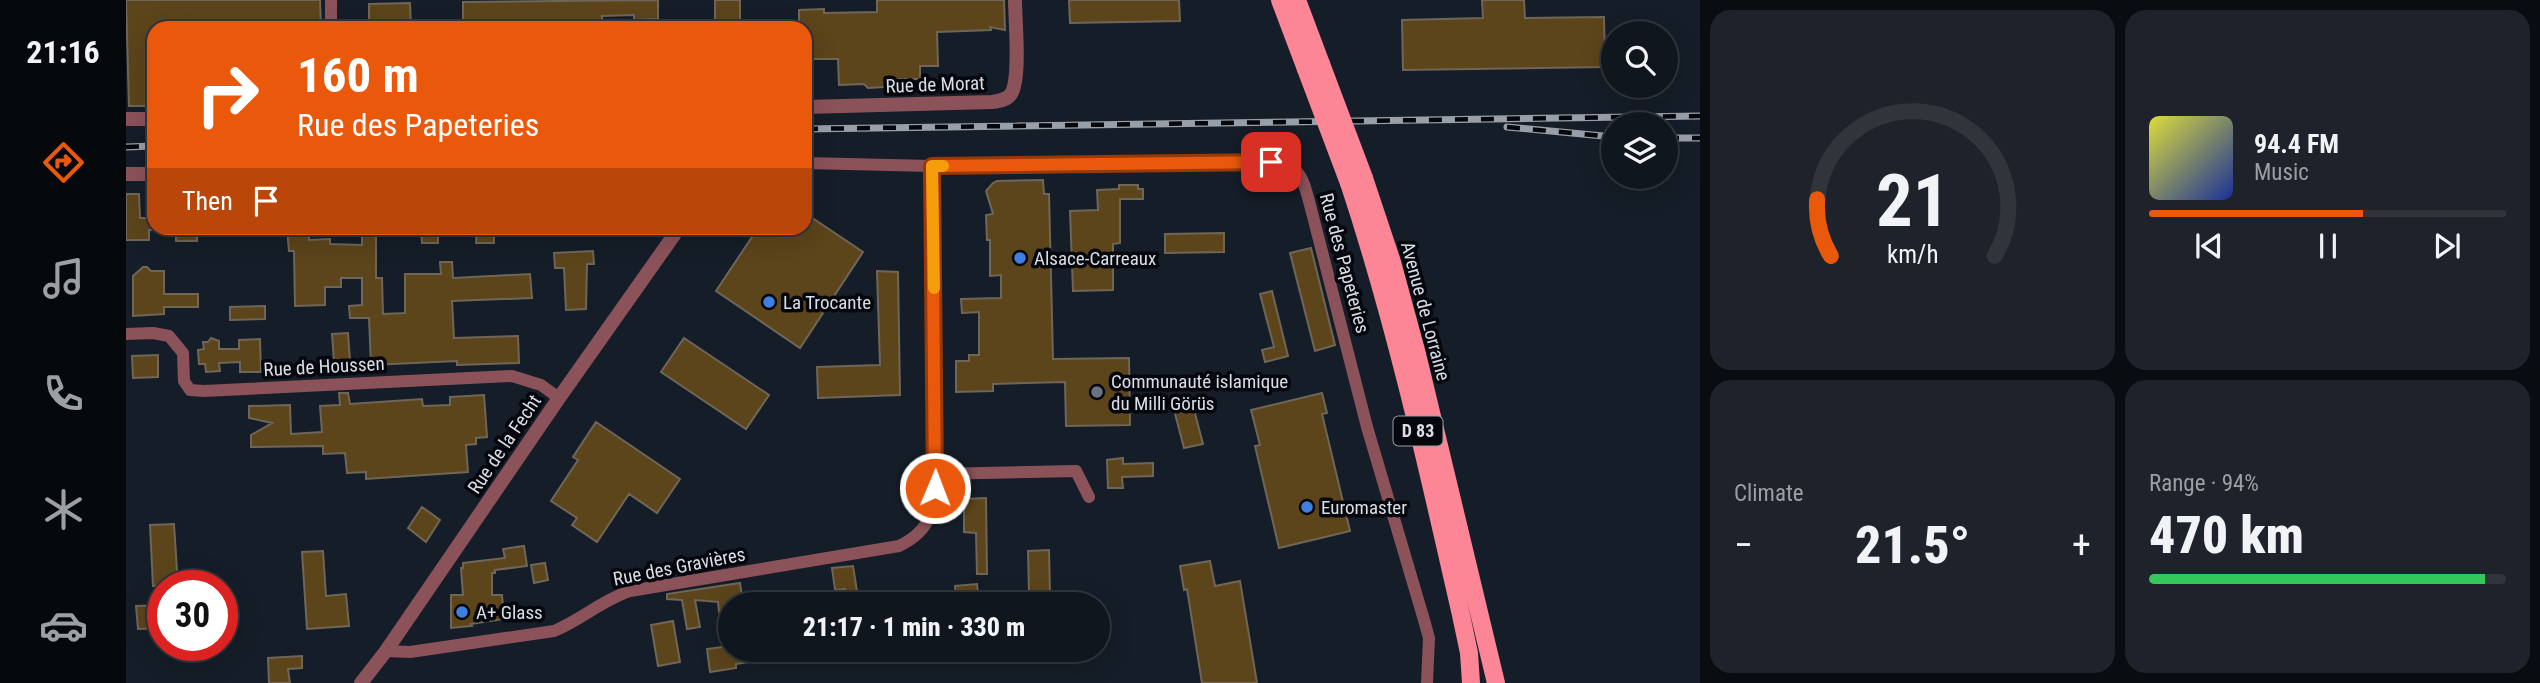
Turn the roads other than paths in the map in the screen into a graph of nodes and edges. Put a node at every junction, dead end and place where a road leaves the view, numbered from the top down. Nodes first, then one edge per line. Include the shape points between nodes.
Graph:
1 (331, 0) edge
2 (1014, 0) edge
3 (1280, 0) edge
4 (1297, 0) edge
5 (331, 21) edge
6 (1314, 66) junction
7 (812, 107) edge
8 (126, 119) edge
9 (147, 119) edge
10 (812, 163) edge
11 (932, 166) junction
12 (126, 174) edge
13 (147, 174) edge
14 (1357, 181) junction
15 (674, 235) edge
16 (126, 334) edge
17 (559, 398) junction
18 (936, 474) junction
19 (1089, 497) dead end
20 (386, 651) junction
21 (361, 683) edge
22 (1427, 683) edge
23 (1471, 683) edge
24 (1496, 683) edge

1 - 5 street
2 - 7 street, Rue de Morat via 1016,76 1011,95 1004,100
3 - 6 main road, Avenue de Lorraine / D 83
4 - 6 main road, Avenue de Lorraine / D 83
6 - 14 main road, Avenue de Lorraine / D 83, bridge
8 - 9 street
10 - 11 street, Rue des Papeteries
11 - 18 street, Rue des Gravières
11 - 22 street, Rue des Papeteries via 1271,162 1294,167 1303,179 1367,427 1429,638
12 - 13 street
14 - 23 main road, Avenue de Lorraine / D 83 via 1461,615
14 - 24 main road, Avenue de Lorraine / D 83 via 1392,262
15 - 17 street, Rue de la Fecht
16 - 17 street, Rue de Houssen via 169,336 183,353 184,381 190,390 512,376 541,385
17 - 20 street, Rue de la Fecht
18 - 19 street via 1076,471
18 - 20 street, Rue des Gravières via 928,523 899,547 629,591 600,603 566,626 534,635 410,652
20 - 21 street, Rue de la Fecht

